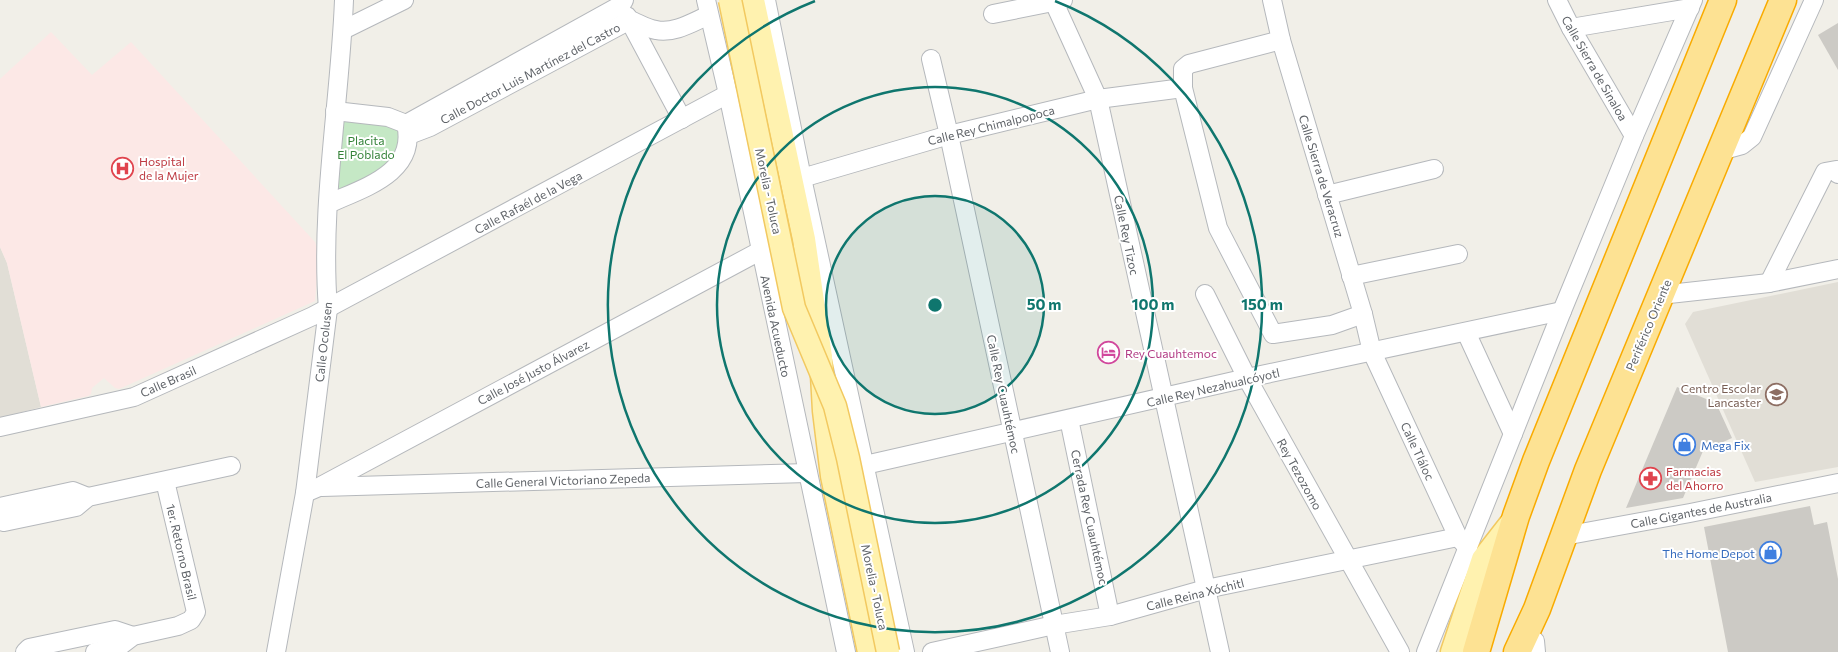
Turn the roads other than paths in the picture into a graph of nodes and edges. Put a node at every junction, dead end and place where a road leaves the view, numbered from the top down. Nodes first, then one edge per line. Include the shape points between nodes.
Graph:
1 (344, 0) edge
2 (404, 0) edge
3 (730, 0) edge
4 (753, 0) edge
5 (766, 0) edge
6 (1272, 0) edge
7 (1557, 0) edge
8 (1723, 0) edge
9 (1783, 0) edge
10 (1814, 0) edge
11 (1056, 1) edge
12 (1692, 4) edge
13 (623, 6) edge
14 (707, 7) edge
15 (994, 14) dead end
16 (1571, 28) junction
17 (343, 30) junction
18 (1281, 40) junction
19 (931, 59) dead end
20 (1184, 88) junction
21 (728, 94) junction
22 (1098, 99) junction
23 (334, 111) junction
24 (682, 119) junction
25 (407, 130) junction
26 (949, 135) junction
27 (1634, 136) junction
28 (1720, 151) junction
29 (1434, 170) dead end
30 (1837, 172) edge
31 (802, 178) junction
32 (1327, 195) junction
33 (328, 204) junction
34 (760, 251) junction
35 (1458, 254) dead end
36 (1838, 269) edge
37 (1351, 276) junction
38 (1769, 283) junction
39 (1205, 294) dead end
40 (1660, 295) junction
41 (328, 309) junction
42 (1562, 312) junction
43 (1363, 314) junction
44 (1466, 332) junction
45 (1372, 352) junction
46 (1247, 378) junction
47 (1163, 398) junction
48 (1069, 419) junction
49 (0, 428) edge
50 (1012, 431) junction
51 (1513, 434) junction
52 (865, 465) junction
53 (231, 466) dead end
54 (808, 474) junction
55 (165, 481) junction
56 (1837, 484) edge
57 (312, 490) junction
58 (88, 497) junction
59 (0, 507) edge
60 (1516, 516) junction
61 (0, 521) edge
62 (1564, 536) junction
63 (1470, 548) junction
64 (1348, 560) junction
65 (1206, 589) junction
66 (1110, 616) junction
67 (1054, 625) junction
68 (133, 636) junction
69 (1530, 649) edge
70 (25, 652) edge
71 (95, 652) edge
72 (276, 652) edge
73 (846, 652) edge
74 (869, 652) edge
75 (888, 652) edge
76 (905, 652) edge
77 (932, 652) edge
78 (1060, 652) edge
79 (1220, 652) edge
80 (1400, 652) edge
81 (1426, 652) edge
82 (1452, 652) edge
83 (1476, 652) edge

1 - 17 street, Calle Ocolusen
2 - 17 street
3 - 75 main road, Morelia - Toluca, bridge via 794,308 835,406
4 - 74 main road, Morelia - Toluca, bridge via 804,239 821,356 832,476
5 - 31 street
6 - 18 street, Calle Sierra de Veracruz
7 - 16 street, Calle Sierra de Sinaloa
8 - 60 highway
9 - 28 highway, Periférico Oriente
10 - 28 street via 1752,137 1742,145
11 - 15 street
11 - 22 street, Calle Rey Tizoc
12 - 16 street
12 - 27 street
13 - 14 street, Calle Doctor Luis Martínez del Castro via 655,30 666,31 681,27
13 - 24 street
13 - 25 street, Calle Doctor Luis Martínez del Castro via 430,127
14 - 21 street, Avenida Acueducto
16 - 27 street, Calle Sierra de Sinaloa
17 - 23 street, Calle Ocolusen
18 - 20 street via 1189,64 1183,70
18 - 32 street, Calle Sierra de Veracruz
19 - 26 street, Calle Rey Cuauhtémoc
20 - 22 street, Calle Rey Chimalpopoca
20 - 43 street via 1218,228 1273,334 1332,325
21 - 24 street, Calle Rafaél de la Vega
21 - 34 street, Avenida Acueducto
22 - 26 street, Calle Rey Chimalpopoca
22 - 47 street, Calle Rey Tizoc
23 - 25 street via 388,117
23 - 33 street, Calle Ocolusen
24 - 41 street, Calle Rafaél de la Vega
25 - 33 street via 406,151 392,170 382,179
26 - 31 street, Calle Rey Chimalpopoca
26 - 50 street, Calle Rey Cuauhtémoc
27 - 42 street
28 - 40 highway, Periférico Oriente
29 - 32 street
30 - 38 street via 1825,172
31 - 52 street
32 - 37 street, Calle Sierra de Veracruz
33 - 41 street, Calle Ocolusen
34 - 54 street, Avenida Acueducto
34 - 57 street, Calle José Justo Álvarez
35 - 37 street
36 - 38 street
37 - 43 street, Calle Sierra de Veracruz
38 - 40 street
39 - 46 street, Rey Tezozomo
40 - 62 highway, Periférico Oriente
41 - 49 street, Calle Brasil via 134,397
41 - 57 street, Calle Ocolusen
42 - 44 street, Calle Rey Nezahualcóyotl
42 - 51 street
43 - 45 street, Calle Sierra de Veracruz
44 - 45 street, Calle Rey Nezahualcóyotl
44 - 51 street
45 - 46 street, Calle Rey Nezahualcóyotl
45 - 63 street, Calle Tláloc
46 - 47 street, Calle Rey Nezahualcóyotl
46 - 64 street, Rey Tezozomo
47 - 48 street, Calle Rey Nezahualcóyotl
47 - 65 street, Calle Rey Tizoc
48 - 50 street, Calle Rey Nezahualcóyotl
48 - 66 street, Cerrada Rey Cuauhtémoc
50 - 52 street, Calle Rey Nezahualcóyotl
50 - 67 street, Calle Rey Cuauhtémoc
51 - 63 street
52 - 76 street
53 - 55 street
54 - 57 street, Calle General Victoriano Zepeda
54 - 73 street, Avenida Acueducto
55 - 58 street
55 - 68 street, 1er. Retorno Brasil via 196,612 191,620 178,626
56 - 62 street, Calle Gigantes de Australia
57 - 72 street, Calle Ocolusen
58 - 59 street via 73,490
58 - 61 street via 76,506
60 - 63 main road
60 - 83 highway
62 - 69 highway, Periférico Oriente via 1537,609
63 - 64 street, Calle Reina Xóchitl
63 - 81 street
63 - 82 main road
64 - 65 street, Calle Reina Xóchitl
64 - 80 street, Rey Tezozomo
65 - 66 street, Calle Reina Xóchitl
65 - 79 street, Calle Rey Tizoc
66 - 67 street, Calle Reina Xóchitl
67 - 77 street, Calle Reina Xóchitl
67 - 78 street, Calle Rey Cuauhtémoc
68 - 70 street, 1er. Retorno Brasil via 116,630 29,648
68 - 71 street, 1er. Retorno Brasil via 120,646

